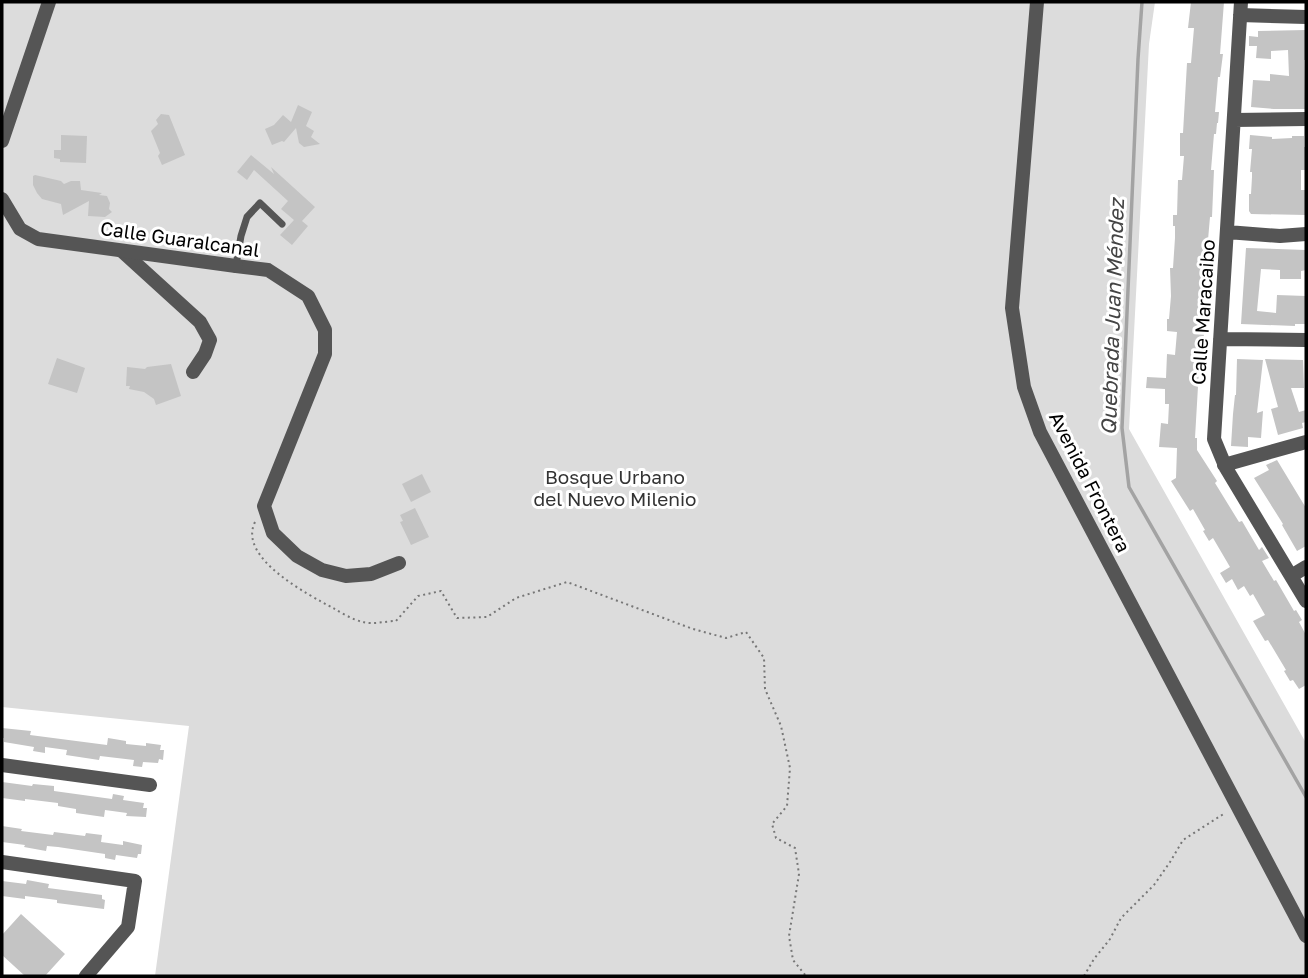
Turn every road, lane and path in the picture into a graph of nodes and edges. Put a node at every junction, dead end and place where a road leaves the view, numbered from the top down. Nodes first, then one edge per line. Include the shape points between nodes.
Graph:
1 (49, 2) edge
2 (1037, 2) edge
3 (1241, 8) edge
4 (1306, 18) edge
5 (1234, 120) junction
6 (1306, 120) edge
7 (2, 141) edge
8 (2, 199) edge
9 (282, 224) dead end
10 (1227, 232) junction
11 (1306, 234) edge
12 (122, 251) junction
13 (236, 266) junction
14 (1220, 340) junction
15 (1306, 340) edge
16 (193, 372) dead end
17 (1306, 442) edge
18 (1224, 465) junction
19 (264, 506) junction
20 (399, 563) dead end
21 (1306, 567) edge
22 (1291, 576) junction
23 (1306, 601) edge
24 (2, 765) edge
25 (150, 785) dead end
26 (1238, 805) junction
27 (2, 863) edge
28 (1306, 936) edge
29 (86, 976) edge
30 (806, 976) edge
31 (1084, 976) edge

1 - 7 street
2 - 26 street, Avenida Frontera via 1013,309 1024,387 1040,432
3 - 4 street
3 - 5 street, Calle Maracaibo
5 - 6 street
5 - 10 street, Calle Maracaibo
8 - 12 street, Calle Guaralcanal via 20,229 37,239
9 - 13 lane via 260,203 247,217
10 - 11 street
10 - 14 street, Calle Maracaibo
12 - 13 street, Calle Guaralcanal
12 - 16 street via 200,322 210,340
13 - 19 street, Calle Guaralcanal via 268,271 308,296 325,330 325,354
14 - 15 street
14 - 18 street, Calle Maracaibo via 1214,439
17 - 18 street
18 - 22 street, Calle Maracaibo
19 - 20 street via 273,533 322,570 346,576 371,574
19 - 30 path via 252,528 254,546 272,569 303,592 364,623 396,621 418,596 440,591 457,618 487,617 516,597 568,582 693,629 726,638 746,632 764,658 765,689 781,726 790,768 787,806 772,824 776,838 794,848 799,874 789,936 793,960
21 - 22 street
22 - 23 street, Calle Maracaibo
24 - 25 street
26 - 28 street, Avenida Frontera
26 - 31 path via 1183,840 1154,885 1121,918
27 - 29 street via 135,881 128,927

